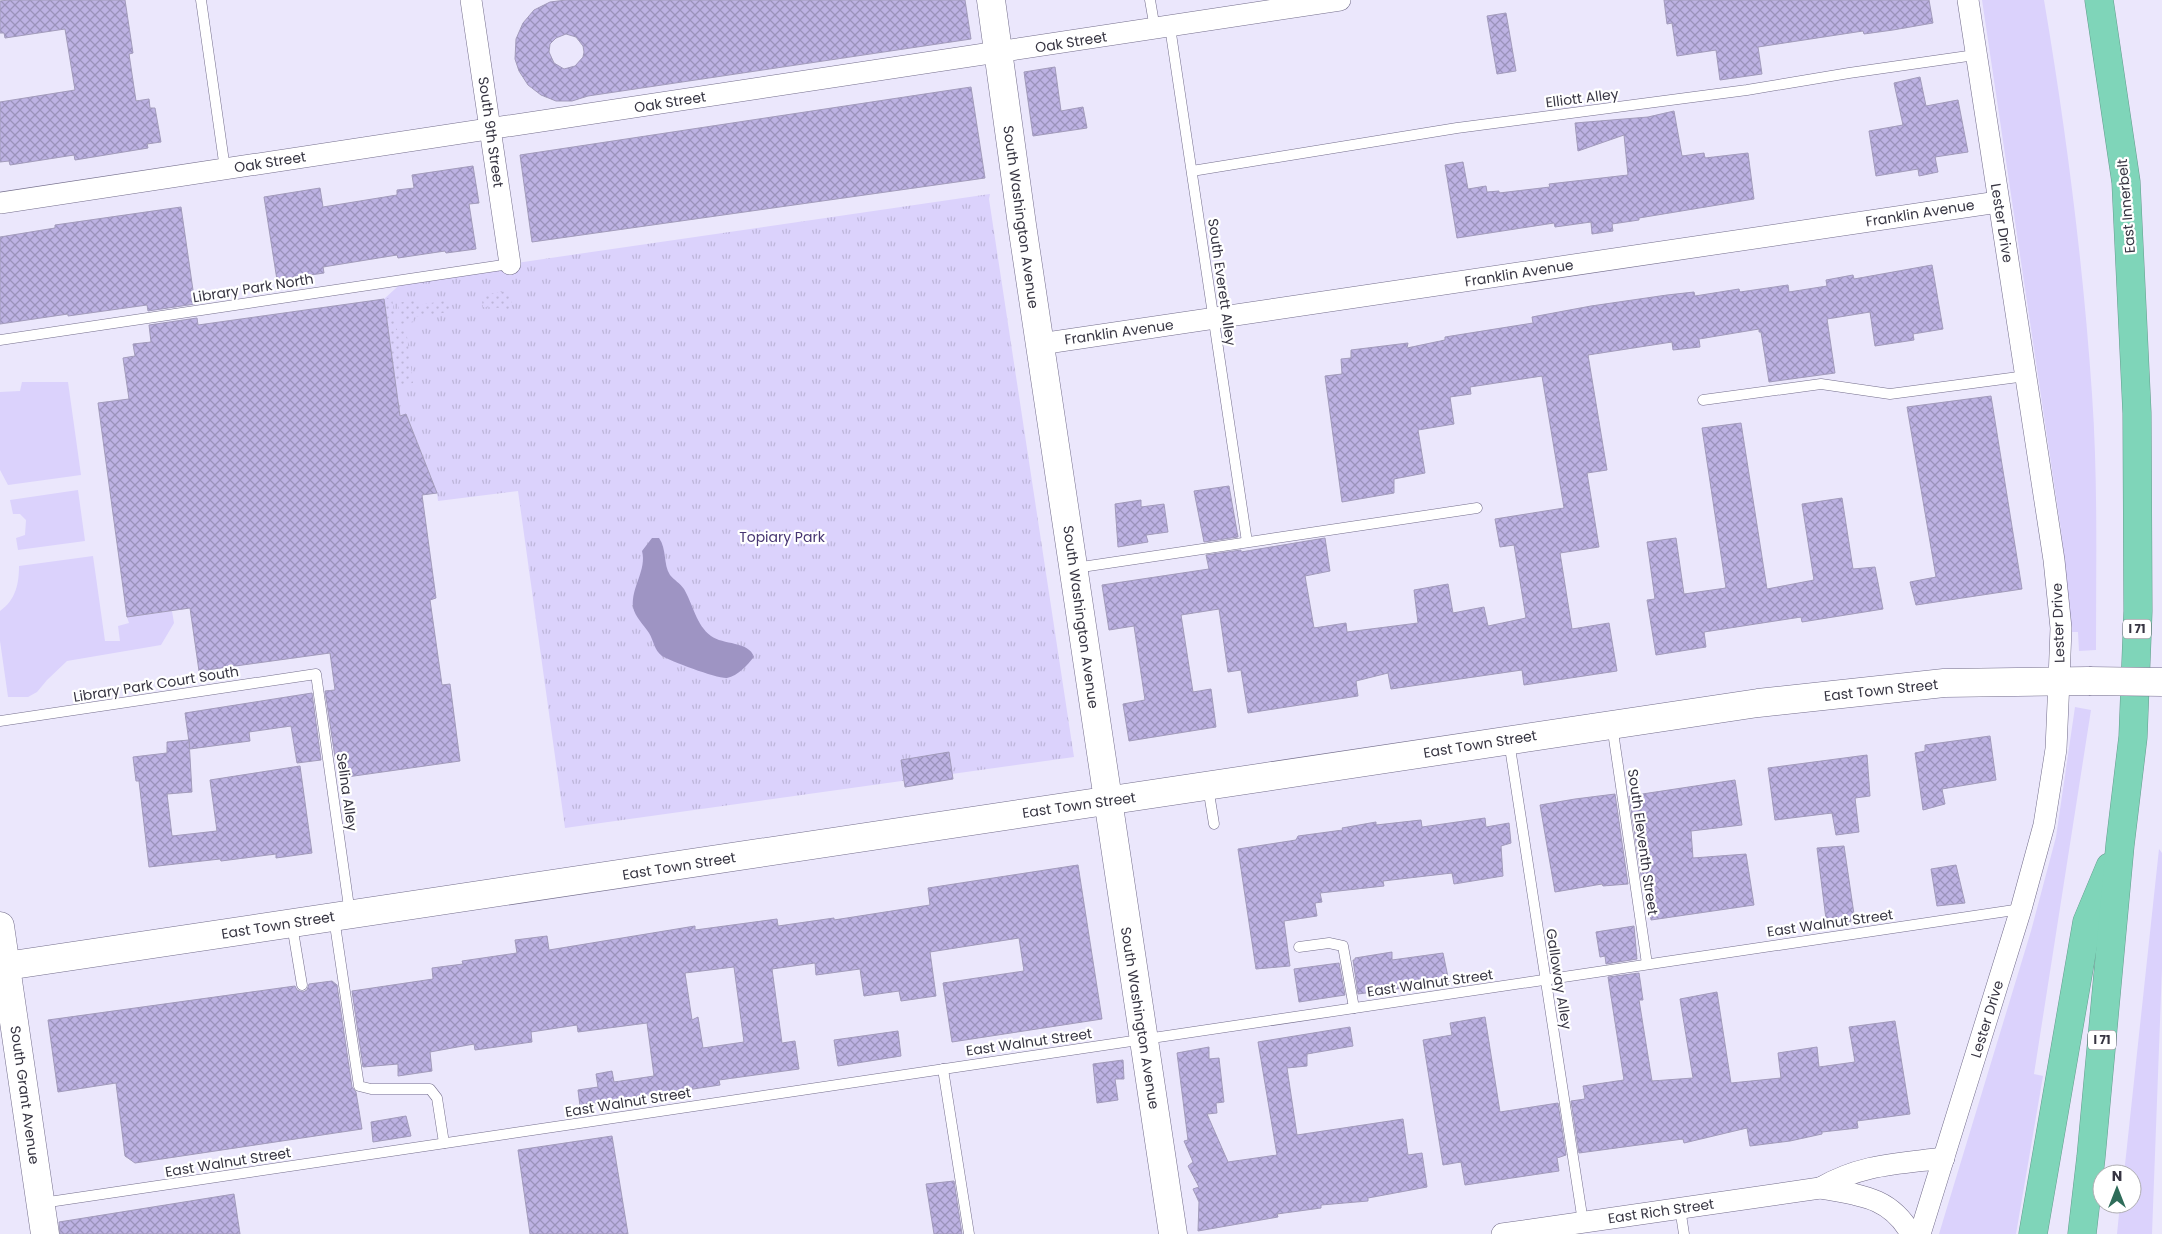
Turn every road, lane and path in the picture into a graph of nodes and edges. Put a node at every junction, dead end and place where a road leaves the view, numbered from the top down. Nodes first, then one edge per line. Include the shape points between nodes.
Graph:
1 (201, 0) edge
2 (471, 0) edge
3 (991, 0) edge
4 (1150, 0) edge
5 (1340, 0) edge
6 (1968, 0) edge
7 (2080, 0) edge
8 (2099, 0) edge
9 (1162, 28) junction
10 (998, 53) junction
11 (1976, 55) junction
12 (2107, 58) junction
13 (490, 129) junction
14 (225, 169) junction
15 (1192, 171) junction
16 (1998, 202) junction
17 (0, 203) edge
18 (510, 264) joint
19 (1214, 318) junction
20 (0, 340) edge
21 (1040, 344) junction
22 (2026, 376) junction
23 (1703, 400) dead end
24 (2137, 412) joint
25 (1478, 508) dead end
26 (1247, 542) junction
27 (1074, 568) junction
28 (316, 674) joint
29 (2059, 680) junction
30 (2162, 682) edge
31 (0, 721) edge
32 (1612, 724) junction
33 (1509, 740) junction
34 (1208, 786) junction
35 (1108, 801) junction
36 (1214, 824) dead end
37 (2120, 845) junction
38 (2021, 909) junction
39 (342, 916) junction
40 (292, 924) junction
41 (0, 926) edge
42 (1299, 947) dead end
43 (1647, 964) junction
44 (3, 967) edge
45 (1546, 980) junction
46 (302, 985) dead end
47 (1354, 1008) junction
48 (1143, 1039) junction
49 (943, 1069) junction
50 (444, 1143) junction
51 (1944, 1158) junction
52 (1820, 1188) junction
53 (41, 1204) junction
54 (1680, 1208) junction
55 (1582, 1222) junction
56 (45, 1234) edge
57 (969, 1234) edge
58 (1173, 1234) edge
59 (1502, 1234) edge
60 (1684, 1234) edge
61 (1911, 1234) edge
62 (1920, 1234) edge
63 (2033, 1234) edge
64 (2082, 1234) edge

1 - 14 lane
2 - 13 street, South 9th Street
3 - 10 street, South Washington Avenue
4 - 9 lane, South Everett Alley
5 - 9 street, Oak Street
6 - 11 street, Lester Drive
7 - 12 highway
8 - 12 highway, East Innerbelt / I 71
9 - 10 street, Oak Street
9 - 15 lane, South Everett Alley
10 - 13 street, Oak Street
10 - 21 street, South Washington Avenue
11 - 15 lane, Elliott Alley via 1457,128
11 - 16 street, Lester Drive
12 - 24 highway, East Innerbelt / I 71 via 2126,182
13 - 14 street, Oak Street
13 - 18 street, South 9th Street
14 - 17 street, Oak Street
15 - 19 lane, South Everett Alley
16 - 19 street, Franklin Avenue
16 - 22 street, Lester Drive
18 - 20 lane, Library Park North
19 - 21 street, Franklin Avenue
19 - 26 lane, South Everett Alley
21 - 27 street, South Washington Avenue
22 - 23 lane via 1890,394 1821,384
22 - 29 street, Lester Drive via 2054,560 2061,628
24 - 37 highway, I 71 / I 71 via 2138,611 2132,737
25 - 26 lane
26 - 27 lane
27 - 35 street, South Washington Avenue
28 - 31 lane, Library Park Court South
28 - 39 lane, Selina Alley
29 - 30 street, East Town Street, bridge
29 - 32 street, East Town Street via 1944,683 1758,703
29 - 38 street, Lester Drive via 2051,790 2038,852
32 - 33 street, East Town Street
32 - 43 lane, South Eleventh Street
33 - 34 street, East Town Street
33 - 45 lane, Galloway Alley
34 - 35 street, East Town Street
34 - 36 lane
35 - 39 street, East Town Street
35 - 48 street, South Washington Avenue
37 - 63 highway via 2087,922
37 - 64 highway, I 71 / I 71
38 - 43 lane, East Walnut Street
38 - 51 street, Lester Drive
39 - 40 street, East Town Street
39 - 50 lane, Selina Alley via 359,1086 430,1089 437,1098
40 - 44 street, East Town Street
40 - 46 lane
41 - 44 street, South Grant Avenue
42 - 47 lane via 1329,943 1343,946
43 - 45 lane, East Walnut Street
44 - 53 street, South Grant Avenue
45 - 47 lane, East Walnut Street
45 - 55 lane, Galloway Alley
47 - 48 lane, East Walnut Street
48 - 49 lane, East Walnut Street
48 - 58 street, South Washington Avenue
49 - 50 lane, East Walnut Street
49 - 57 lane
50 - 53 lane, East Walnut Street
51 - 52 street, East Rich Street via 1864,1168 1840,1176
51 - 62 street, Lester Drive
52 - 54 street, East Rich Street
52 - 61 street, East Rich Street via 1870,1197 1891,1208
53 - 56 street, South Grant Avenue
54 - 55 street, East Rich Street
54 - 60 lane
55 - 59 street, East Rich Street

